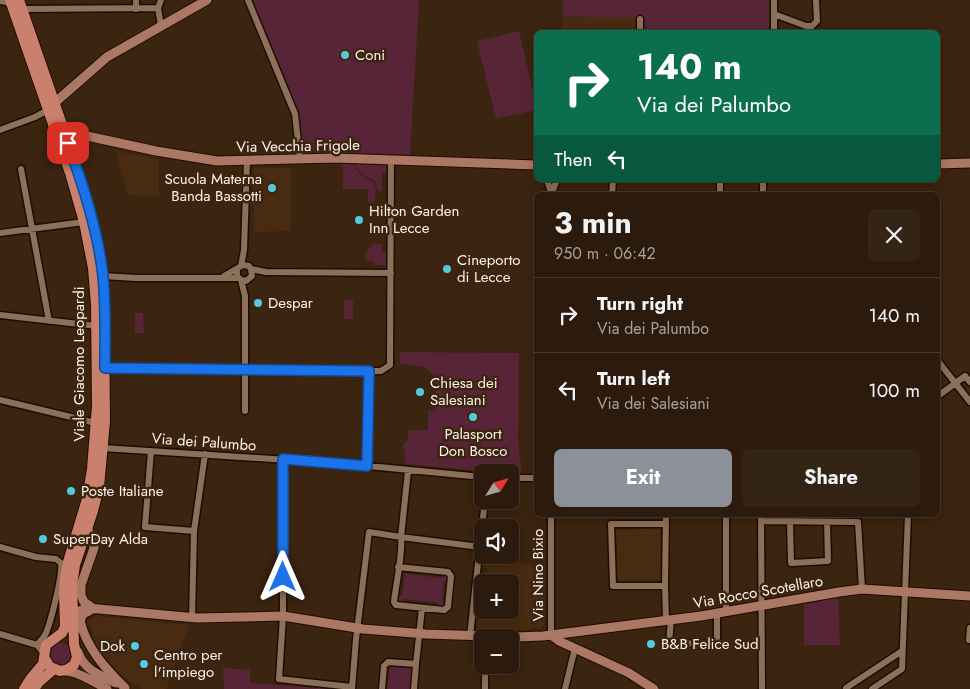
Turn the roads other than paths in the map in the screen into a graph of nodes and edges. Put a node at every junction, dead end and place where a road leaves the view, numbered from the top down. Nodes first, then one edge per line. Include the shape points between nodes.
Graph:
1 (136, 0) edge
2 (161, 0) edge
3 (207, 0) edge
4 (248, 0) edge
5 (774, 0) edge
6 (816, 0) edge
7 (12, 3) edge
8 (158, 8) junction
9 (136, 9) junction
10 (774, 14) junction
11 (640, 19) dead end
12 (161, 26) junction
13 (640, 30) edge
14 (774, 30) edge
15 (51, 106) junction
16 (0, 130) edge
17 (64, 131) junction
18 (300, 159) junction
19 (391, 160) junction
20 (247, 161) junction
21 (940, 164) edge
22 (970, 164) edge
23 (534, 166) edge
24 (21, 169) dead end
25 (84, 222) junction
26 (32, 229) junction
27 (0, 233) edge
28 (244, 250) junction
29 (239, 268) junction
30 (250, 273) junction
31 (390, 273) junction
32 (103, 276) junction
33 (221, 278) junction
34 (239, 279) junction
35 (244, 296) junction
36 (0, 315) edge
37 (49, 321) junction
38 (97, 326) junction
39 (940, 364) edge
40 (101, 368) junction
41 (245, 369) junction
42 (369, 371) junction
43 (970, 382) edge
44 (955, 383) junction
45 (940, 394) edge
46 (0, 400) edge
47 (970, 402) edge
48 (245, 411) dead end
49 (96, 423) junction
50 (103, 448) junction
51 (151, 451) junction
52 (205, 454) junction
53 (283, 459) junction
54 (367, 466) junction
55 (408, 470) junction
56 (474, 475) edge
57 (519, 478) edge
58 (534, 478) edge
59 (550, 517) edge
60 (666, 517) edge
61 (726, 517) edge
62 (908, 517) edge
63 (761, 518) edge
64 (790, 522) junction
65 (828, 522) junction
66 (666, 524) junction
67 (88, 528) junction
68 (194, 531) junction
69 (401, 537) junction
70 (74, 544) junction
71 (474, 546) edge
72 (0, 547) edge
73 (51, 558) junction
74 (478, 564) edge
75 (398, 567) junction
76 (665, 586) junction
77 (862, 589) junction
78 (904, 592) junction
79 (970, 596) edge
80 (762, 606) junction
81 (422, 608) junction
82 (97, 610) junction
83 (721, 612) junction
84 (283, 616) junction
85 (192, 618) junction
86 (668, 619) junction
87 (73, 620) junction
88 (357, 628) junction
89 (970, 628) edge
90 (0, 634) edge
91 (419, 634) junction
92 (551, 635) junction
93 (470, 636) junction
94 (474, 636) edge
95 (519, 637) edge
96 (53, 639) junction
97 (969, 640) edge
98 (36, 645) junction
99 (76, 648) junction
100 (575, 648) junction
101 (902, 651) junction
102 (44, 656) junction
103 (416, 664) junction
104 (58, 670) junction
105 (485, 674) edge
106 (126, 688) edge
107 (352, 688) edge
108 (24, 689) edge
109 (34, 689) edge
110 (107, 689) edge
111 (382, 689) edge
112 (414, 689) edge
113 (485, 689) edge
114 (565, 689) edge
115 (654, 689) edge
116 (762, 689) edge
117 (847, 689) edge
118 (872, 689) edge

1 - 9 street
2 - 8 street
3 - 12 street
4 - 18 street via 296,114
5 - 10 street
6 - 10 street via 816,22 812,26
7 - 9 street
7 - 15 main road
8 - 9 street
8 - 12 street
10 - 14 street
11 - 13 street
12 - 15 street via 107,57
15 - 16 street via 35,117
15 - 17 main road, Viale Giacomo Leopardi
15 - 25 main road, Viale Giacomo Leopardi
17 - 20 street, Via Vecchia Frigole via 190,158
17 - 32 main road, Viale Giacomo Leopardi via 95,232
18 - 19 street, Via Vecchia Frigole
18 - 20 street, Via Vecchia Frigole
19 - 23 street, Via Vecchia Frigole
19 - 31 street
20 - 28 street
21 - 22 street
24 - 26 street
25 - 26 street
25 - 38 main road, Viale Giacomo Leopardi via 93,268
26 - 27 street
26 - 37 street
28 - 29 street
28 - 30 street
29 - 30 street
29 - 33 street
29 - 34 street
30 - 31 street
30 - 34 street
30 - 35 street
31 - 42 street via 390,365 382,371
32 - 33 street
32 - 40 main road, Viale Giacomo Leopardi
33 - 34 street
34 - 35 street
35 - 41 street
36 - 37 street
37 - 38 street
38 - 40 main road, Viale Giacomo Leopardi
39 - 44 street
40 - 41 street
40 - 49 main road, Viale Giacomo Leopardi
40 - 50 main road, Viale Giacomo Leopardi
41 - 42 street
41 - 48 street
42 - 54 street
43 - 44 street via 965,376
44 - 45 street
44 - 47 street
46 - 49 street
49 - 70 main road, Viale Giacomo Leopardi via 87,499
50 - 51 street, Via dei Palumbo
50 - 67 main road, Viale Giacomo Leopardi via 99,487
51 - 52 street, Via dei Palumbo
51 - 68 street via 145,527
52 - 53 street, Via dei Palumbo
52 - 68 street
53 - 54 street, Via dei Palumbo
53 - 84 street
54 - 55 street, Via dei Palumbo
55 - 56 street, Via dei Palumbo
55 - 69 street
57 - 58 street
59 - 92 street, Via Nino Bixio
60 - 66 street
61 - 83 street
62 - 78 street
63 - 64 street
63 - 80 street
64 - 65 street
64 - 65 street via 791,562 828,561
65 - 77 street via 858,522
66 - 76 street
66 - 76 street via 611,524 612,586
67 - 82 street via 94,548 80,590 84,602
67 - 87 main road, Viale Giacomo Leopardi via 73,576
68 - 85 street
69 - 71 street
69 - 75 street
69 - 88 street via 369,532
70 - 73 street via 64,554
70 - 96 main road, Viale Giacomo Leopardi via 64,586 65,627
72 - 73 street
73 - 98 street via 60,561 62,566 46,633
74 - 93 street
75 - 81 street via 394,602 396,605
75 - 81 street via 448,572 451,576 448,607 444,610
76 - 86 street
77 - 78 street, Via Rocco Scotellaro
77 - 80 street, Via Rocco Scotellaro
78 - 79 street, Via Rocco Scotellaro
78 - 101 street
80 - 83 street, Via Rocco Scotellaro
80 - 116 street
81 - 91 street
82 - 85 street, Via Rocco Scotellaro
82 - 87 street via 79,611
82 - 106 street via 81,617 83,631 97,657
83 - 86 street, Via Rocco Scotellaro
83 - 86 street via 717,643 669,644
84 - 85 street, Via Rocco Scotellaro
84 - 88 street, Via Rocco Scotellaro
84 - 107 street via 279,679
86 - 92 street, Via Rocco Scotellaro
87 - 99 main road, Viale Giacomo Leopardi
88 - 91 street, Via Rocco Scotellaro
88 - 107 street
89 - 97 street
90 - 98 street
91 - 93 street, Via Rocco Scotellaro
91 - 103 street
92 - 95 street, Via Rocco Scotellaro
92 - 100 street
93 - 94 street, Via Rocco Scotellaro
96 - 99 main road via 64,638
96 - 102 main road, Viale Giacomo Leopardi via 46,645
98 - 102 street
99 - 104 main road via 74,665
99 - 106 street via 87,668
100 - 114 street
100 - 115 street via 629,673
101 - 117 street
101 - 118 street via 902,669
102 - 104 main road via 47,664
102 - 108 main road, Viale Giacomo Leopardi via 40,669
103 - 111 street via 388,662 384,666
103 - 112 street
104 - 109 main road
104 - 110 street via 72,672
105 - 113 street

